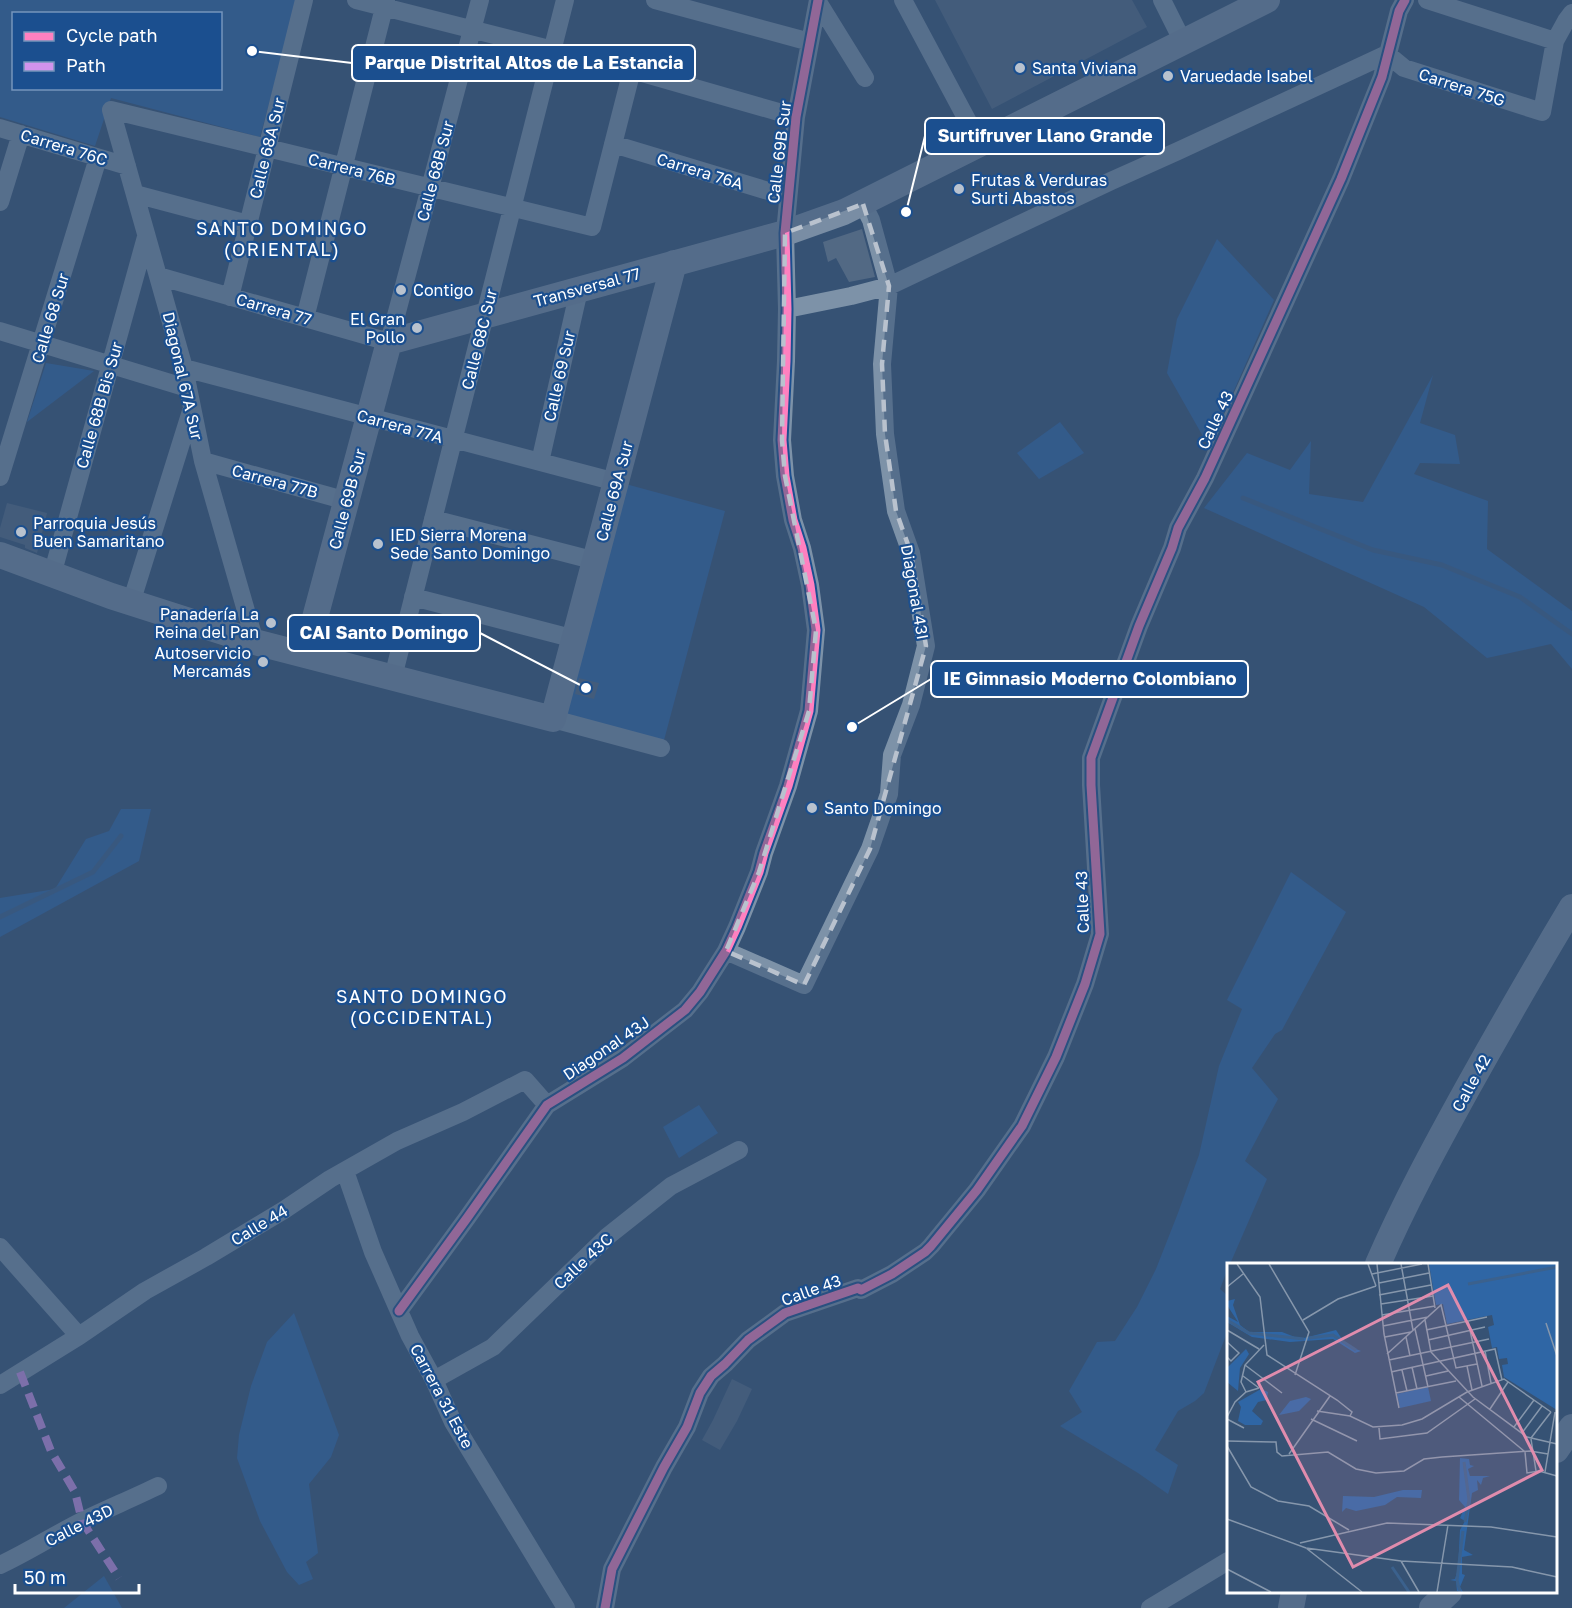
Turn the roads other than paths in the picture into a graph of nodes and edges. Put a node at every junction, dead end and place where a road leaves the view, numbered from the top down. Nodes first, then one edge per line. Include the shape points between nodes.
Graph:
1 (304, 0) edge
2 (356, 0) edge
3 (480, 0) edge
4 (565, 0) edge
5 (655, 0) edge
6 (903, 0) edge
7 (1162, 0) edge
8 (1405, 0) edge
9 (1427, 0) edge
10 (818, 1) edge
11 (1258, 2) edge
12 (385, 4) edge
13 (1572, 13) edge
14 (472, 29) junction
15 (1555, 41) junction
16 (810, 42) junction
17 (1184, 42) junction
18 (552, 50) junction
19 (1387, 54) junction
20 (632, 70) junction
21 (865, 78) dead end
22 (111, 110) joint
23 (796, 117) junction
24 (0, 128) edge
25 (21, 134) junction
26 (613, 144) junction
27 (980, 144) junction
28 (267, 148) junction
29 (98, 158) junction
30 (127, 166) junction
31 (343, 166) junction
32 (430, 188) junction
33 (135, 194) junction
34 (788, 197) junction
35 (0, 202) edge
36 (863, 204) junction
37 (512, 208) junction
38 (248, 224) junction
39 (785, 233) junction
40 (146, 235) junction
41 (674, 264) junction
42 (158, 276) junction
43 (889, 286) junction
44 (579, 290) junction
45 (230, 297) junction
46 (787, 309) junction
47 (484, 316) junction
48 (305, 318) junction
49 (0, 331) edge
50 (389, 342) junction
51 (42, 344) junction
52 (111, 364) junction
53 (184, 368) junction
54 (187, 388) junction
55 (192, 406) junction
56 (369, 418) junction
57 (453, 439) junction
58 (203, 461) junction
59 (540, 462) junction
60 (0, 477) edge
61 (616, 482) junction
62 (347, 501) junction
63 (433, 519) junction
64 (0, 555) edge
65 (596, 561) junction
66 (52, 575) junction
67 (413, 597) junction
68 (131, 603) junction
69 (575, 639) junction
70 (255, 642) junction
71 (304, 655) junction
72 (393, 677) junction
73 (554, 719) junction
74 (661, 748) dead end
75 (788, 786) joint
76 (1572, 907) edge
77 (726, 951) junction
78 (547, 1105) junction
79 (739, 1149) dead end
80 (345, 1171) junction
81 (0, 1246) edge
82 (1378, 1263) edge
83 (399, 1311) junction
84 (79, 1336) junction
85 (434, 1380) junction
86 (0, 1385) edge
87 (1572, 1427) edge
88 (1557, 1449) edge
89 (158, 1486) dead end
90 (1227, 1562) edge
91 (0, 1565) edge
92 (1294, 1593) edge
93 (1448, 1593) edge
94 (566, 1608) edge
95 (605, 1608) edge
96 (1150, 1608) edge
97 (1291, 1608) edge
98 (1432, 1608) edge

1 - 28 street, Calle 68A Sur
2 - 12 street
3 - 14 street, Calle 68B Sur
4 - 18 street, Calle 68C Sur
5 - 16 street
6 - 27 street
7 - 17 street
8 - 19 street, Calle 43
9 - 15 street
10 - 16 street, Calle 69B Sur
10 - 21 street
11 - 17 street, Transversal 77
12 - 14 street
12 - 31 street
13 - 15 street
14 - 18 street
14 - 32 street, Calle 68B Sur
15 - 19 street, Carrera 75G via 1542,112 1404,68
16 - 23 street, Calle 69B Sur
17 - 27 street, Transversal 77
18 - 20 street
18 - 37 street, Calle 68C Sur
19 - 43 street
19 - 95 street, Calle 43 via 1382,77 1341,179 1205,478 1178,528 1091,758 1100,934 1056,1057 1022,1126 977,1190 925,1252 861,1290 785,1312 748,1340 711,1376 612,1569
20 - 23 street
20 - 26 street
22 - 28 street, Carrera 76B
22 - 30 street, Diagonal 67A Sur
23 - 34 street, Calle 69B Sur
24 - 25 street, Carrera 76C
25 - 29 street, Carrera 76C
25 - 35 street
26 - 34 street, Carrera 76A
26 - 37 street, Carrera 76B via 592,227
27 - 36 street, Transversal 77
28 - 31 street, Carrera 76B
28 - 38 street, Calle 68A Sur
29 - 30 street, Carrera 76C
29 - 51 street, Calle 68 Sur
30 - 33 street, Diagonal 67A Sur
31 - 32 street, Carrera 76B
31 - 48 street
32 - 37 street, Carrera 76B
32 - 50 street, Calle 68B Sur
33 - 38 street
33 - 40 street, Diagonal 67A Sur
34 - 39 street, Calle 69B Sur
36 - 39 street, Transversal 77
36 - 43 street
37 - 47 street, Calle 68C Sur
38 - 45 street, Calle 68A Sur
39 - 41 street, Transversal 77
39 - 46 street, Calle 69B Sur
40 - 42 street, Diagonal 67A Sur
40 - 52 street, Calle 68B Bis Sur
41 - 44 street, Transversal 77
41 - 61 street, Calle 69A Sur
42 - 45 street, Carrera 77
42 - 53 street, Diagonal 67A Sur
43 - 46 street
43 - 77 street, Diagonal 43I via 882,364 885,434 896,511 911,553 926,646 911,705 892,755 889,794 870,849 804,985
44 - 47 street, Transversal 77
44 - 59 street, Calle 69 Sur
45 - 48 street, Carrera 77
46 - 75 street, Calle 69B Sur via 783,458 816,630 809,711
47 - 50 street, Transversal 77
47 - 57 street, Calle 68C Sur
48 - 50 street, Carrera 77
49 - 51 street
50 - 56 street, Calle 69B Sur
51 - 52 street
51 - 60 street, Calle 68 Sur
52 - 54 street
52 - 66 street, Calle 68B Bis Sur
53 - 54 street, Diagonal 67A Sur
53 - 56 street, Carrera 77A
54 - 55 street, Diagonal 67A Sur
55 - 58 street, Diagonal 67A Sur
55 - 68 street
56 - 57 street, Carrera 77A
56 - 62 street, Calle 69B Sur
57 - 59 street, Carrera 77A
57 - 63 street, Calle 68C Sur
58 - 62 street, Carrera 77B
58 - 70 street, Diagonal 67A Sur
59 - 61 street, Carrera 77A
61 - 65 street, Calle 69A Sur
62 - 71 street, Calle 69B Sur
63 - 65 street
63 - 67 street, Calle 68C Sur
64 - 66 street
65 - 69 street, Calle 69A Sur
66 - 68 street
67 - 69 street
67 - 72 street, Calle 68C Sur
68 - 70 street
69 - 73 street, Calle 69A Sur
70 - 71 street
71 - 72 street
72 - 73 street
73 - 74 street
75 - 77 street, Diagonal 43J via 759,872
76 - 82 street, Calle 42 via 1427,1162
77 - 78 street, Diagonal 43J via 685,1010 623,1058
78 - 80 street, Calle 44 via 525,1080 397,1141
78 - 83 street, Diagonal 43J
79 - 85 street, Calle 43C via 671,1186 608,1236 493,1347
80 - 83 street, Carrera 31 Este via 373,1252
80 - 84 street, Calle 44
81 - 84 street
83 - 85 street, Carrera 31 Este
84 - 86 street, Calle 44
85 - 94 street, Carrera 31 Este via 453,1422
87 - 88 street
89 - 91 street, Calle 43D
90 - 96 street
92 - 97 street
93 - 98 street

